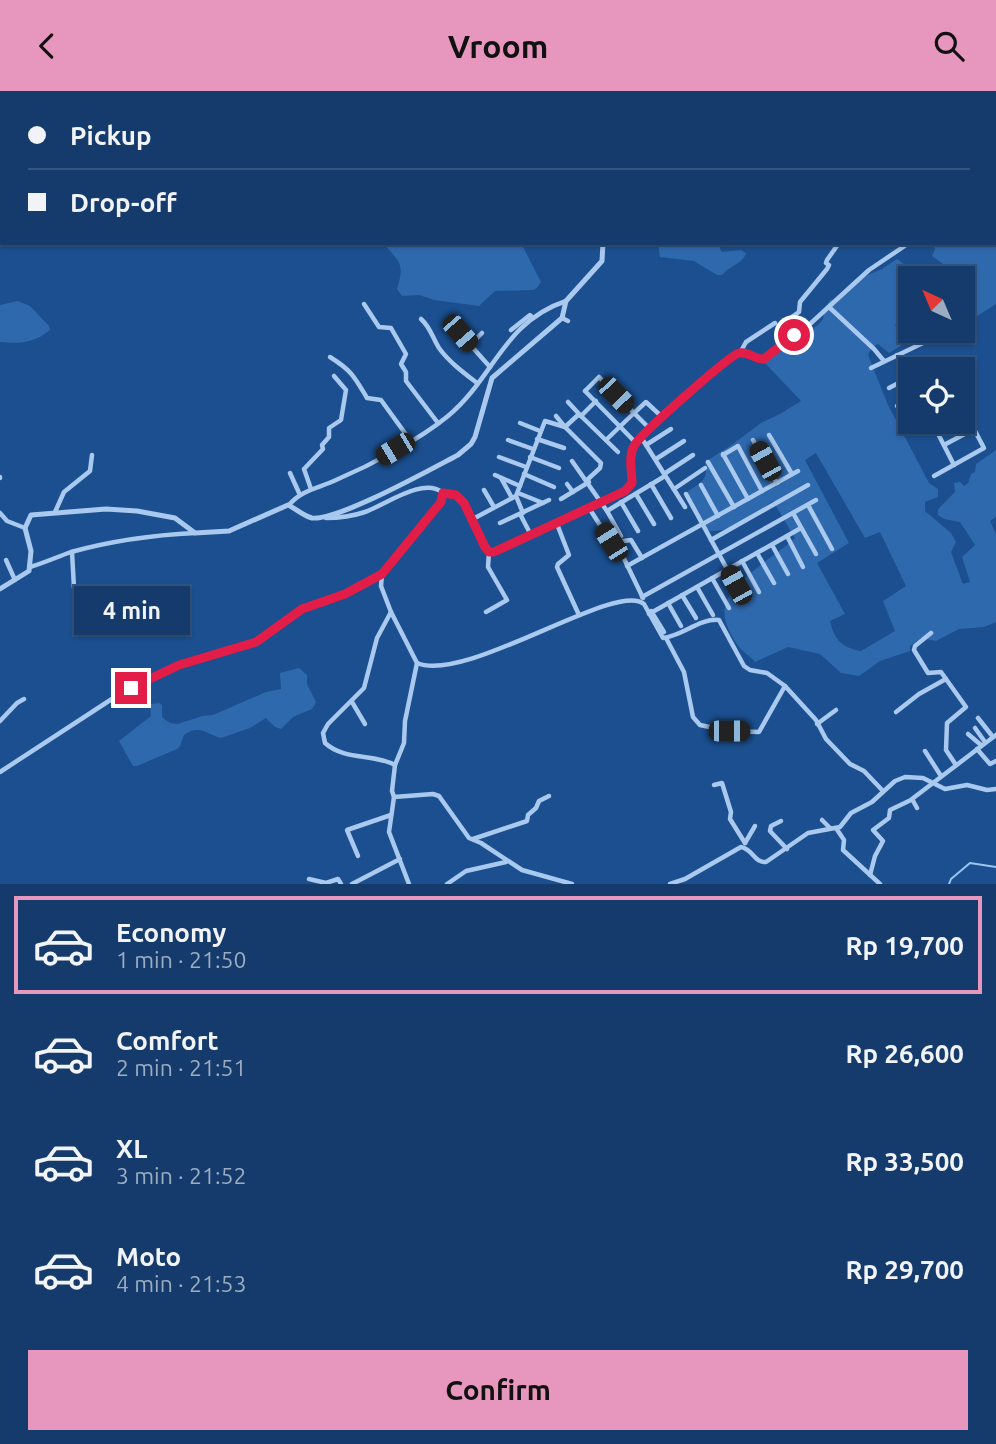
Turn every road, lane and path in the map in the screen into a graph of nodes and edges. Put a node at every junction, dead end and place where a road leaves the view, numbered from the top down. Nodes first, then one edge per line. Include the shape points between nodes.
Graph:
1 (603, 245) edge
2 (838, 245) edge
3 (906, 245) edge
4 (566, 301) junction
5 (364, 304) dead end
6 (829, 307) junction
7 (421, 319) dead end
8 (449, 321) dead end
9 (522, 323) junction
10 (775, 323) dead end
11 (511, 330) dead end
12 (482, 333) dead end
13 (794, 335) junction
14 (923, 343) edge
15 (470, 345) junction
16 (740, 353) junction
17 (897, 355) joint
18 (330, 357) dead end
19 (884, 362) junction
20 (490, 367) junction
21 (871, 368) dead end
22 (334, 376) dead end
23 (477, 383) junction
24 (898, 384) edge
25 (889, 389) dead end
26 (596, 401) junction
27 (568, 402) dead end
28 (634, 413) junction
29 (556, 416) dead end
30 (581, 416) junction
31 (661, 416) junction
32 (438, 423) junction
33 (520, 423) dead end
34 (565, 427) junction
35 (621, 427) junction
36 (649, 428) junction
37 (671, 429) dead end
38 (540, 431) junction
39 (938, 434) edge
40 (769, 435) dead end
41 (640, 437) junction
42 (537, 439) junction
43 (410, 440) junction
44 (508, 440) dead end
45 (606, 440) junction
46 (753, 440) dead end
47 (684, 442) dead end
48 (636, 443) junction
49 (646, 445) junction
50 (944, 445) junction
51 (564, 448) dead end
52 (533, 449) junction
53 (618, 453) dead end
54 (92, 455) dead end
55 (693, 455) dead end
56 (499, 457) dead end
57 (530, 457) junction
58 (656, 459) junction
59 (572, 461) dead end
60 (708, 462) dead end
61 (954, 465) junction
62 (526, 467) junction
63 (559, 468) dead end
64 (705, 468) dead end
65 (798, 471) dead end
66 (290, 473) dead end
67 (524, 474) junction
68 (792, 474) junction
69 (495, 475) dead end
70 (664, 475) junction
71 (934, 476) dead end
72 (501, 478) junction
73 (588, 481) junction
74 (777, 483) junction
75 (567, 484) dead end
76 (651, 484) junction
77 (701, 485) dead end
78 (808, 485) dead end
79 (520, 486) junction
80 (554, 487) dead end
81 (311, 489) junction
82 (674, 489) junction
83 (484, 490) dead end
84 (762, 491) junction
85 (573, 492) junction
86 (443, 493) junction
87 (636, 494) junction
88 (686, 494) dead end
89 (300, 495) junction
90 (515, 495) junction
91 (561, 499) dead end
92 (748, 499) junction
93 (816, 500) dead end
94 (601, 502) junction
95 (621, 502) junction
96 (289, 505) junction
97 (808, 505) junction
98 (494, 507) junction
99 (685, 507) dead end
100 (734, 507) junction
101 (589, 508) junction
102 (607, 510) junction
103 (55, 512) junction
104 (0, 513) edge
105 (522, 513) junction
106 (793, 513) junction
107 (718, 516) junction
108 (321, 517) junction
109 (671, 518) dead end
110 (471, 520) junction
111 (500, 523) dead end
112 (556, 524) junction
113 (654, 524) dead end
114 (703, 525) junction
115 (24, 528) junction
116 (801, 528) junction
117 (638, 531) dead end
118 (195, 533) junction
119 (531, 535) junction
120 (621, 536) dead end
121 (786, 536) junction
122 (711, 540) junction
123 (616, 542) junction
124 (772, 545) junction
125 (832, 549) dead end
126 (72, 552) junction
127 (489, 552) junction
128 (757, 553) junction
129 (719, 554) junction
130 (816, 554) dead end
131 (642, 558) junction
132 (6, 560) dead end
133 (743, 561) junction
134 (627, 566) junction
135 (30, 567) junction
136 (803, 567) dead end
137 (727, 570) junction
138 (382, 574) junction
139 (788, 574) dead end
140 (712, 578) junction
141 (15, 581) junction
142 (774, 583) dead end
143 (697, 587) junction
144 (74, 588) dead end
145 (0, 589) edge
146 (759, 591) dead end
147 (682, 595) junction
148 (642, 597) junction
149 (744, 600) dead end
150 (668, 603) junction
151 (729, 608) dead end
152 (391, 612) junction
153 (486, 612) dead end
154 (650, 613) junction
155 (579, 615) junction
156 (713, 615) dead end
157 (696, 618) dead end
158 (681, 627) dead end
159 (664, 632) dead end
160 (932, 633) dead end
161 (666, 638) junction
162 (417, 663) junction
163 (946, 679) junction
164 (785, 685) junction
165 (24, 699) dead end
166 (352, 702) junction
167 (836, 710) dead end
168 (896, 712) dead end
169 (978, 719) dead end
170 (0, 721) edge
171 (365, 724) dead end
172 (817, 724) junction
173 (975, 728) dead end
174 (968, 734) dead end
175 (994, 736) edge
176 (981, 745) junction
177 (925, 751) dead end
178 (996, 761) edge
179 (395, 765) junction
180 (956, 765) junction
181 (0, 772) edge
182 (941, 776) junction
183 (932, 782) junction
184 (714, 785) dead end
185 (996, 789) edge
186 (883, 791) junction
187 (549, 796) dead end
188 (394, 797) junction
189 (911, 800) junction
190 (916, 808) dead end
191 (391, 815) junction
192 (822, 820) dead end
193 (781, 821) dead end
194 (755, 826) dead end
195 (833, 828) junction
196 (472, 840) junction
197 (744, 845) junction
198 (787, 849) junction
199 (358, 856) dead end
200 (400, 859) junction
201 (507, 862) junction
202 (870, 875) junction
203 (309, 879) dead end
204 (687, 882) edge
205 (341, 884) edge
206 (352, 884) edge
207 (409, 884) edge
208 (447, 884) edge
209 (572, 884) edge
210 (670, 884) edge
211 (879, 884) edge

1 - 4 street via 602,261
2 - 13 street via 827,260 830,265 800,302 799,312 786,321
3 - 6 street via 869,270
4 - 9 street via 533,318 530,315
4 - 108 street via 565,320 492,378 475,437 465,450 369,500
5 - 32 street via 379,327 391,328 406,354 401,364 406,381
6 - 13 street
6 - 19 street
7 - 23 street via 439,348
8 - 15 street
9 - 11 street
9 - 20 street
10 - 16 street via 746,342
12 - 15 street
13 - 16 street via 764,359
14 - 17 street
15 - 20 street
16 - 31 street
17 - 19 street
18 - 43 street via 358,380 367,398 381,400
19 - 21 street
20 - 23 street
22 - 81 street via 346,390 342,419 327,431 323,449 304,469
23 - 32 street
24 - 25 street
26 - 28 street via 584,390 599,377
26 - 30 street
26 - 35 street
27 - 30 street
28 - 31 street via 646,402
28 - 35 street
28 - 36 street
29 - 34 street
30 - 34 street
30 - 45 street
31 - 36 street
32 - 43 street
33 - 38 street
34 - 38 street via 545,421
34 - 73 street via 601,463
35 - 45 street
35 - 48 street
36 - 41 street
37 - 49 street
38 - 42 street
39 - 50 street
40 - 68 street
41 - 48 street
41 - 49 street
42 - 51 street
42 - 52 street
43 - 81 street
44 - 52 street
45 - 53 street
46 - 74 street
47 - 58 street
48 - 94 street via 631,456 632,483
49 - 58 street
50 - 61 street
50 - 61 street via 974,429 984,448
52 - 57 street
54 - 103 street via 90,471 64,492
55 - 70 street
56 - 62 street
57 - 62 street
57 - 63 street
58 - 70 street
59 - 73 street
60 - 100 street
61 - 71 street
62 - 67 street
64 - 82 street
65 - 68 street
66 - 89 street
67 - 79 street
67 - 80 street
68 - 74 street
69 - 72 street
70 - 76 street
70 - 82 street
72 - 79 street
72 - 90 street
73 - 85 street
73 - 94 street
74 - 84 street
75 - 85 street
76 - 87 street
76 - 109 street
77 - 107 street
78 - 122 street
79 - 90 street
81 - 89 street
82 - 99 street
83 - 98 street
84 - 92 street
84 - 92 street via 738,446 722,454
85 - 91 street
86 - 108 street via 434,488 413,490 365,512
86 - 110 street via 461,499
86 - 138 street via 441,502
87 - 95 street
87 - 113 street
88 - 114 street
89 - 96 street
90 - 98 street
90 - 105 street
90 - 105 street via 546,502
92 - 100 street
93 - 97 street
94 - 101 street
94 - 102 street
95 - 102 street
95 - 117 street
96 - 108 street via 310,517
96 - 118 street via 229,531
97 - 106 street
97 - 125 street
98 - 110 street
100 - 107 street
101 - 112 street
101 - 123 street via 611,542
102 - 120 street
103 - 115 street via 31,515
103 - 118 street via 136,511 175,518
104 - 115 street
105 - 111 street
105 - 119 street
106 - 116 street
106 - 129 street
107 - 114 street
110 - 127 street
112 - 119 street
112 - 155 street via 569,555 558,567
114 - 122 street
114 - 131 street
115 - 135 street
116 - 121 street
116 - 130 street
118 - 126 street via 151,536
119 - 127 street
121 - 124 street
121 - 136 street
122 - 129 street
123 - 131 street via 631,540
123 - 134 street
124 - 128 street
124 - 139 street
126 - 135 street
126 - 144 street
127 - 153 street via 488,567 507,600
128 - 133 street
128 - 142 street
129 - 137 street
129 - 148 street
131 - 134 street
132 - 141 street
133 - 137 street
133 - 146 street
134 - 148 street
135 - 141 street
137 - 140 street
137 - 149 street
138 - 152 street via 381,586
138 - 181 street via 302,609 256,642 179,665 118,695
140 - 143 street
140 - 151 street
141 - 145 street
143 - 147 street
143 - 156 street
147 - 150 street
147 - 157 street
148 - 154 street
150 - 154 street
150 - 158 street
152 - 162 street
152 - 166 street via 377,638 364,688
154 - 155 street via 642,602 632,600
154 - 159 street
154 - 161 street via 661,637
155 - 162 street via 487,655
160 - 163 street via 914,650 929,674 939,671
161 - 164 street via 719,620 744,666
161 - 164 street via 684,672 693,717 700,725 757,733
162 - 179 street via 404,743
163 - 168 street
163 - 180 street via 966,706 947,723 946,750
164 - 172 street
165 - 170 street
166 - 171 street
166 - 179 street via 324,729 325,743 343,753
167 - 172 street
169 - 175 street
172 - 186 street via 850,764
173 - 176 street
174 - 176 street
175 - 176 street
176 - 178 street via 990,764
176 - 180 street
177 - 182 street
179 - 188 street
180 - 182 street
182 - 183 street
183 - 185 street via 948,789 967,785
183 - 186 street via 905,777
183 - 189 street
184 - 197 street via 721,782 730,819
186 - 195 street
187 - 196 street via 539,801 527,821
188 - 191 street
188 - 196 street via 439,796
189 - 190 street
189 - 202 street via 890,810 889,818 873,830 883,841
191 - 199 street via 347,830
191 - 200 street via 389,832
192 - 195 street
193 - 198 street via 770,831
194 - 197 street
195 - 198 street via 808,833
195 - 202 street via 845,840 843,850
196 - 201 street
197 - 198 street via 763,863
197 - 204 street
200 - 206 street
200 - 207 street
201 - 208 street via 466,871
201 - 209 street
202 - 211 street
203 - 205 street via 328,883 338,879
204 - 210 street

